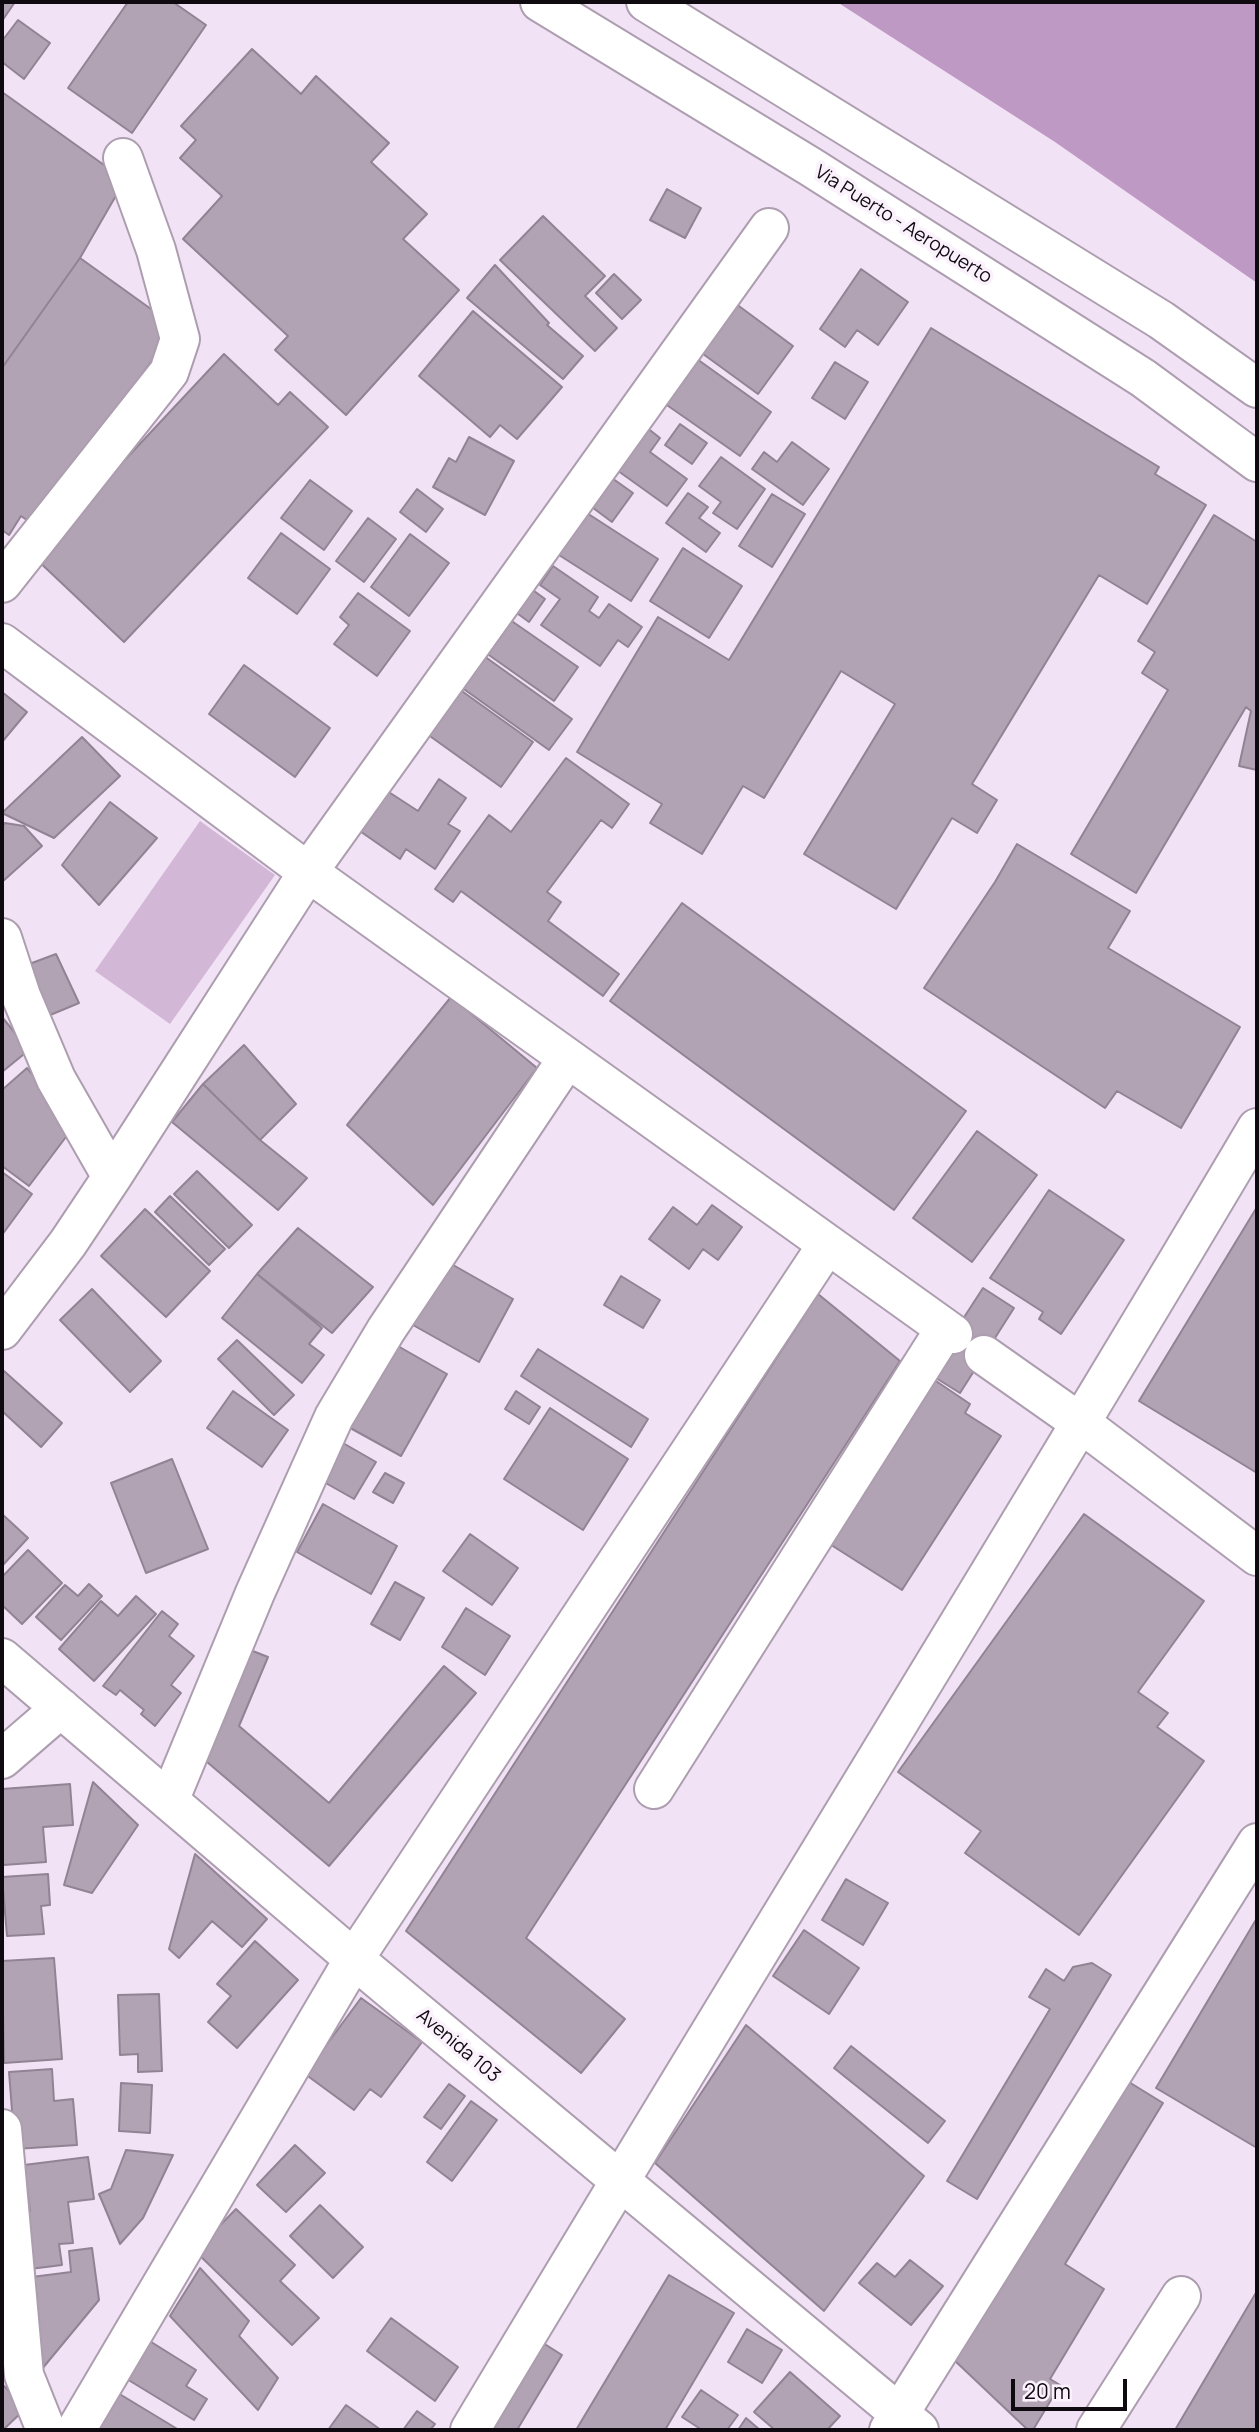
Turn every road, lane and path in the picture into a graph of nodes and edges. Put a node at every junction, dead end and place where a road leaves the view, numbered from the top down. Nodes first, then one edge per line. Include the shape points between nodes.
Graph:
1 (540, 2) edge
2 (646, 2) edge
3 (123, 158) dead end
4 (769, 228) dead end
5 (1257, 388) edge
6 (1257, 461) edge
7 (2, 583) edge
8 (2, 643) edge
9 (309, 872) junction
10 (2, 939) edge
11 (567, 1059) junction
12 (1257, 1128) edge
13 (112, 1177) junction
14 (827, 1245) junction
15 (2, 1331) edge
16 (961, 1339) junction
17 (1082, 1424) junction
18 (1257, 1556) edge
19 (2, 1658) edge
20 (61, 1708) junction
21 (2, 1759) edge
22 (654, 1789) dead end
23 (169, 1801) junction
24 (1257, 1843) edge
25 (354, 1959) junction
26 (2, 2129) edge
27 (619, 2181) junction
28 (1181, 2297) dead end
29 (902, 2425) edge
30 (46, 2430) edge
31 (76, 2430) edge
32 (471, 2430) edge
33 (1096, 2430) edge

1 - 6 street, Via Puerto - Aeropuerto via 1143,378
2 - 5 street via 1161,320
3 - 7 street via 156,250 180,339 169,372
4 - 9 street
8 - 9 street
9 - 11 street
9 - 13 street
10 - 13 street via 56,1079
11 - 14 street
11 - 23 street via 386,1329 334,1418 255,1592
12 - 17 street
13 - 15 street
14 - 16 street
14 - 25 street
16 - 17 street
16 - 22 street
17 - 18 street
17 - 27 street
19 - 20 street, Avenida 103
20 - 21 street
20 - 23 street, Avenida 103
23 - 25 street, Avenida 103
24 - 29 street
25 - 27 street, Avenida 103
25 - 31 street
26 - 30 street via 24,2375
27 - 29 street, Avenida 103
27 - 32 street
28 - 33 street

